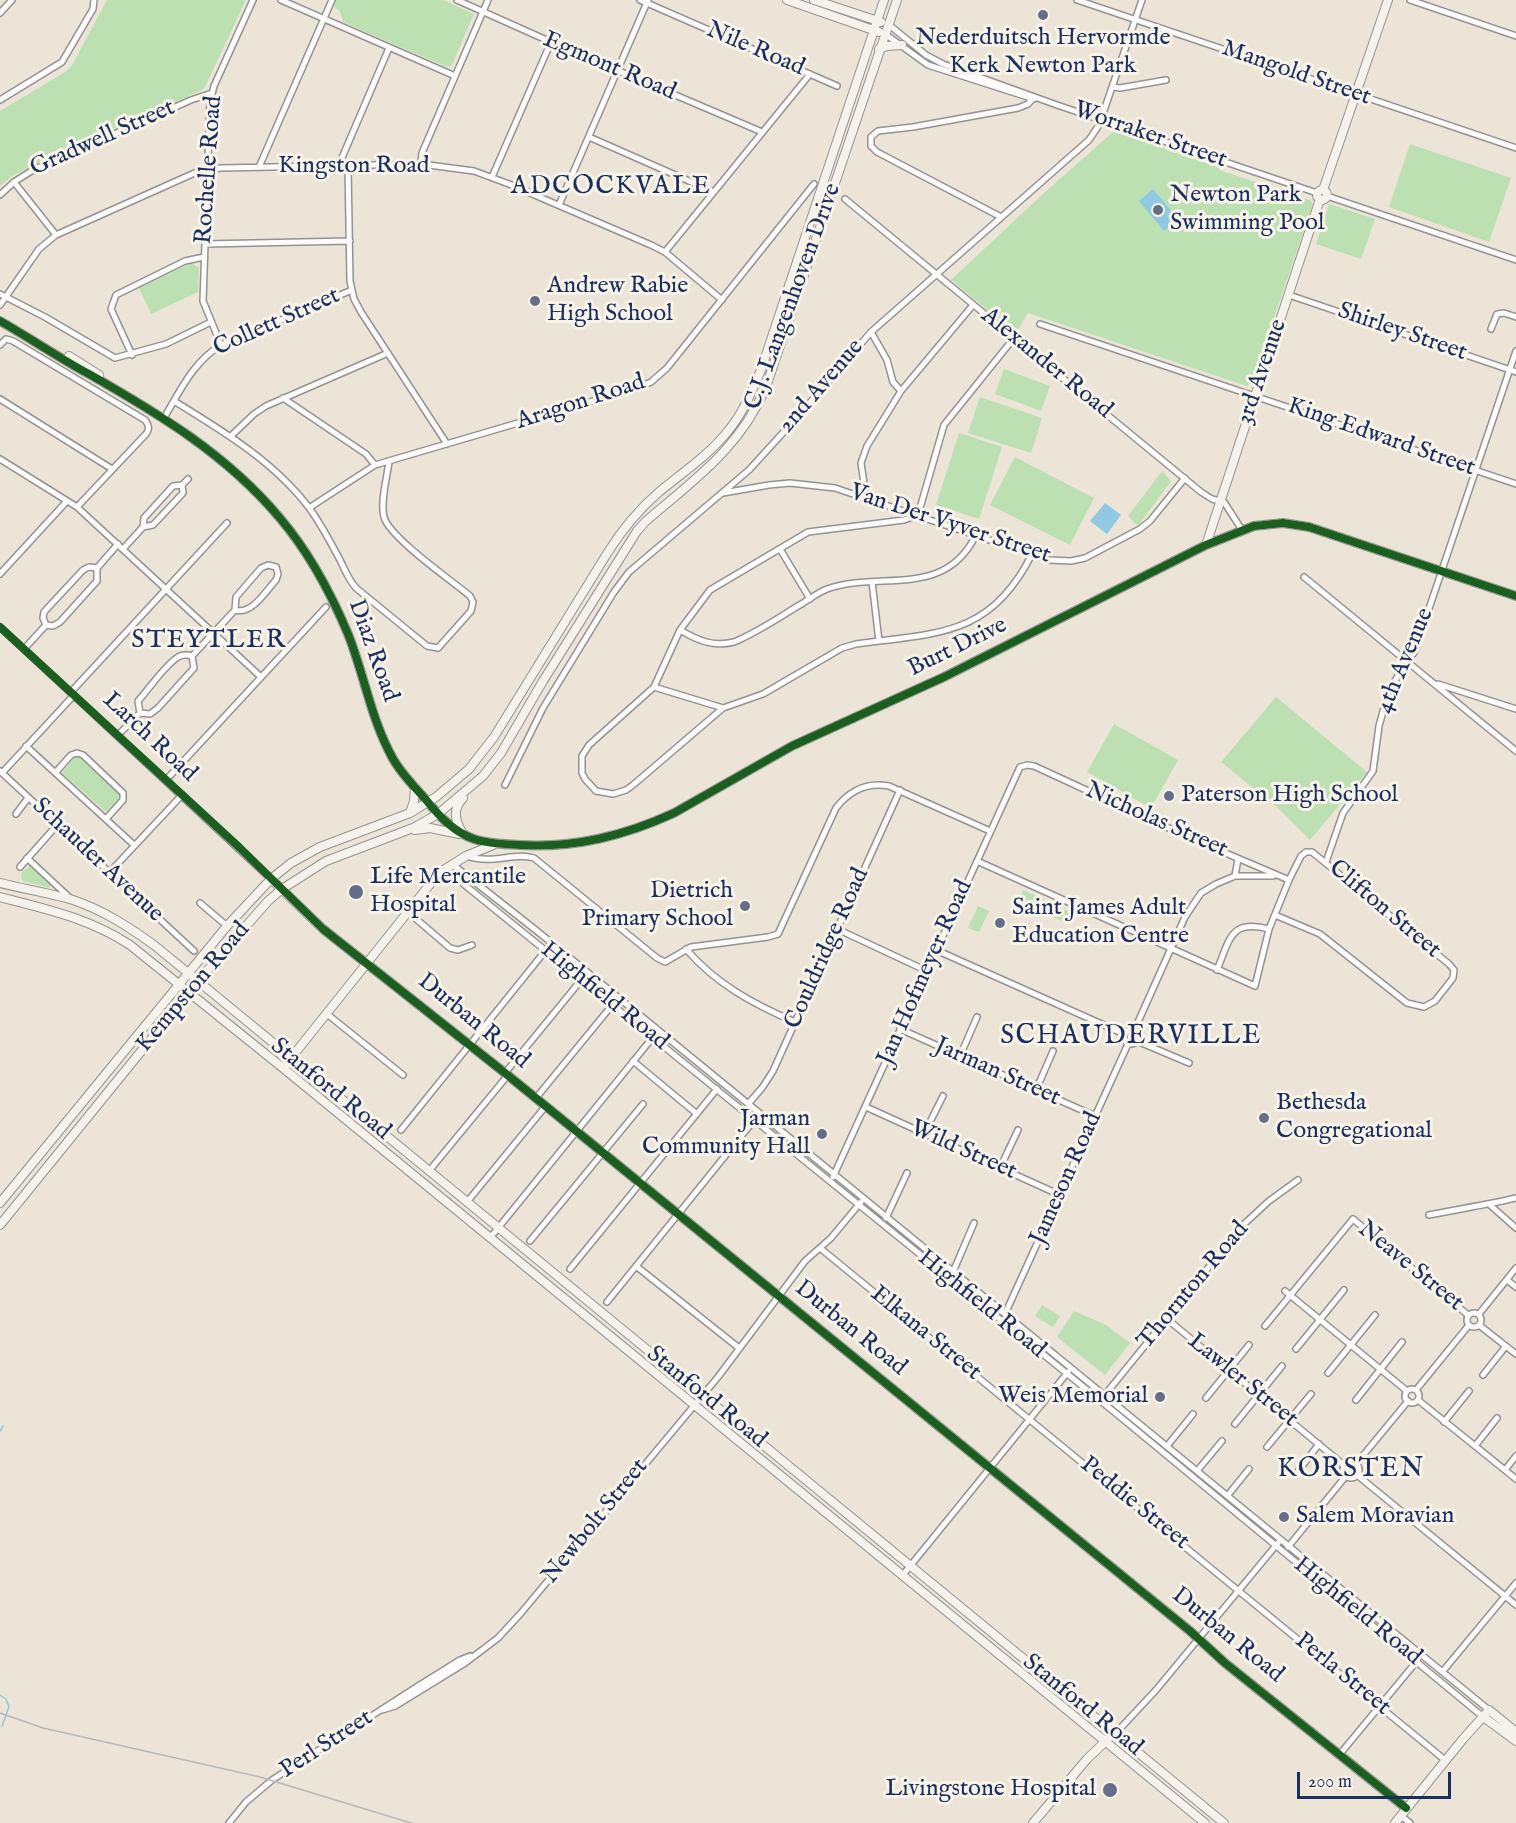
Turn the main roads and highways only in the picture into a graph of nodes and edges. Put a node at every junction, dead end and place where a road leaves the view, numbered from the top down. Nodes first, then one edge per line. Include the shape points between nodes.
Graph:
1 (787, 0) edge
2 (814, 0) edge
3 (884, 0) edge
4 (897, 0) edge
5 (1388, 0) edge
6 (878, 21) junction
7 (888, 24) junction
8 (875, 30) junction
9 (885, 34) junction
10 (902, 45) road end
11 (879, 49) junction
12 (0, 316) edge
13 (0, 321) edge
14 (107, 382) junction
15 (1206, 545) junction
16 (1516, 596) edge
17 (477, 782) junction
18 (415, 788) junction
19 (428, 803) junction
20 (410, 813) junction
21 (438, 814) junction
22 (399, 833) junction
23 (463, 835) junction
24 (497, 844) junction
25 (271, 879) junction
26 (0, 883) edge
27 (282, 889) junction
28 (0, 897) edge
29 (154, 945) junction
30 (198, 962) junction
31 (367, 963) junction
32 (189, 973) junction
33 (199, 981) junction
34 (179, 984) junction
35 (190, 993) junction
36 (291, 1058) junction
37 (283, 1068) junction
38 (0, 1203) edge
39 (0, 1225) edge
40 (1482, 1716) junction
41 (1516, 1732) edge
42 (1115, 1734) junction
43 (1105, 1741) junction
44 (1516, 1741) edge
45 (1406, 1809) junction
46 (1406, 1821) edge
47 (1033, 1823) edge
48 (1205, 1823) edge
49 (1224, 1823) edge
50 (1395, 1823) edge

1 - 8 main road
2 - 6 main road
3 - 6 main road, C.J. Langenhoven Drive
4 - 7 main road, C.J. Langenhoven Drive
5 - 15 main road, 3rd Avenue
6 - 7 main road
6 - 8 main road, C.J. Langenhoven Drive
7 - 9 main road, C.J. Langenhoven Drive
8 - 9 main road
8 - 19 main road, C.J. Langenhoven Drive via 761,370 738,417 714,446 628,523 478,759
9 - 11 main road, C.J. Langenhoven Drive
10 - 11 main road
11 - 17 main road, C.J. Langenhoven Drive via 759,404 732,444 634,536 501,753
12 - 14 main road, Diaz Road
13 - 14 main road, Diaz Road
14 - 18 main road, Diaz Road via 229,466 264,500 298,542 338,610 387,748
15 - 16 main road, Burt Drive via 1242,530 1278,523 1301,525
15 - 24 main road, Burt Drive via 944,677 792,746 656,822 591,842 545,846
17 - 21 main road, C.J. Langenhoven Drive
17 - 23 main road via 456,808
18 - 19 main road, Diaz Road
18 - 20 main road
19 - 20 main road, Kempston Road
19 - 21 main road, Burt Drive
20 - 25 main road, Kempston Road via 320,847 291,862
21 - 22 main road, Kempston Road
21 - 23 main road, Burt Drive
22 - 23 main road via 430,828
22 - 27 main road, Kempston Road via 326,861
23 - 24 main road, Burt Drive
24 - 31 main road via 448,866
25 - 27 main road, Durban Road
25 - 30 main road, Kempston Road
26 - 29 main road via 71,900 112,918
27 - 31 main road, Durban Road via 323,929
27 - 33 main road, Kempston Road
28 - 34 main road, Stanford Road via 99,927 130,945
29 - 30 main road via 185,964
29 - 32 main road, Stanford Road
30 - 32 main road, Kempston Road
31 - 36 main road
31 - 45 main road, Durban Road
32 - 33 main road, Stanford Road
32 - 34 main road, Kempston Road
33 - 35 main road, Kempston Road
33 - 36 main road, Stanford Road
34 - 35 main road, Stanford Road
34 - 38 main road, Kempston Road
35 - 37 main road, Stanford Road
35 - 39 main road, Kempston Road
36 - 37 main road
36 - 42 main road, Stanford Road
37 - 43 main road, Stanford Road
40 - 41 main road, Highfield Road via 1489,1710
40 - 44 main road, Highfield Road
40 - 45 main road
42 - 43 main road
42 - 49 main road, Stanford Road
43 - 47 main road
43 - 48 main road, Stanford Road
45 - 46 main road
46 - 50 main road

